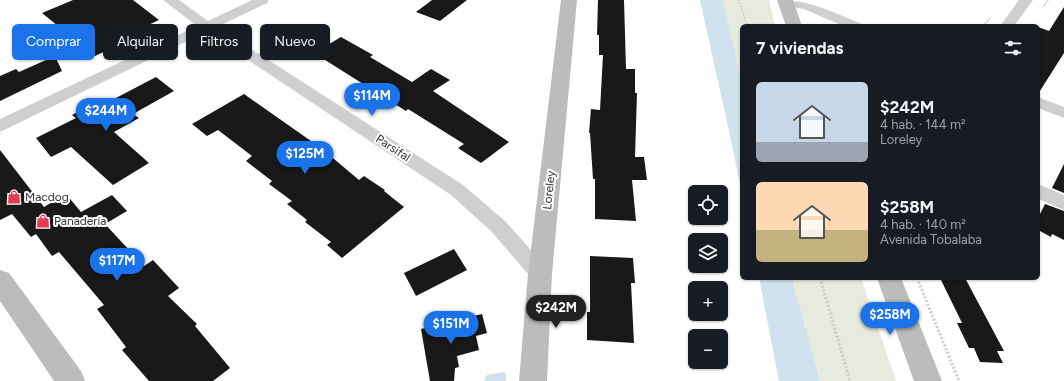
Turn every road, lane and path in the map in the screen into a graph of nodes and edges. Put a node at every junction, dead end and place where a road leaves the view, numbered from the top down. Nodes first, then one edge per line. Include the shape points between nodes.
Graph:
1 (170, 0) edge
2 (262, 0) edge
3 (569, 0) edge
4 (739, 0) edge
5 (1026, 0) edge
6 (785, 1) edge
7 (204, 24) edge
8 (214, 24) edge
9 (746, 24) edge
10 (793, 24) edge
11 (850, 24) edge
12 (1008, 24) edge
13 (186, 37) edge
14 (252, 56) edge
15 (1040, 103) edge
16 (1064, 113) edge
17 (0, 126) edge
18 (1040, 191) edge
19 (1064, 203) edge
20 (540, 274) junction
21 (821, 280) edge
22 (890, 280) edge
23 (917, 280) edge
24 (0, 281) edge
25 (71, 381) edge
26 (533, 381) edge
27 (850, 381) edge
28 (928, 381) edge
29 (959, 381) edge

1 - 7 street, Parsifal
2 - 8 street
3 - 20 street, Loreley
4 - 9 path
5 - 12 street
6 - 10 street
6 - 11 street via 807,6
13 - 17 street
14 - 20 street, Parsifal via 457,190 498,226
15 - 16 street
18 - 19 street
20 - 26 street, Loreley
21 - 27 path
22 - 28 street
23 - 29 path
24 - 25 street

